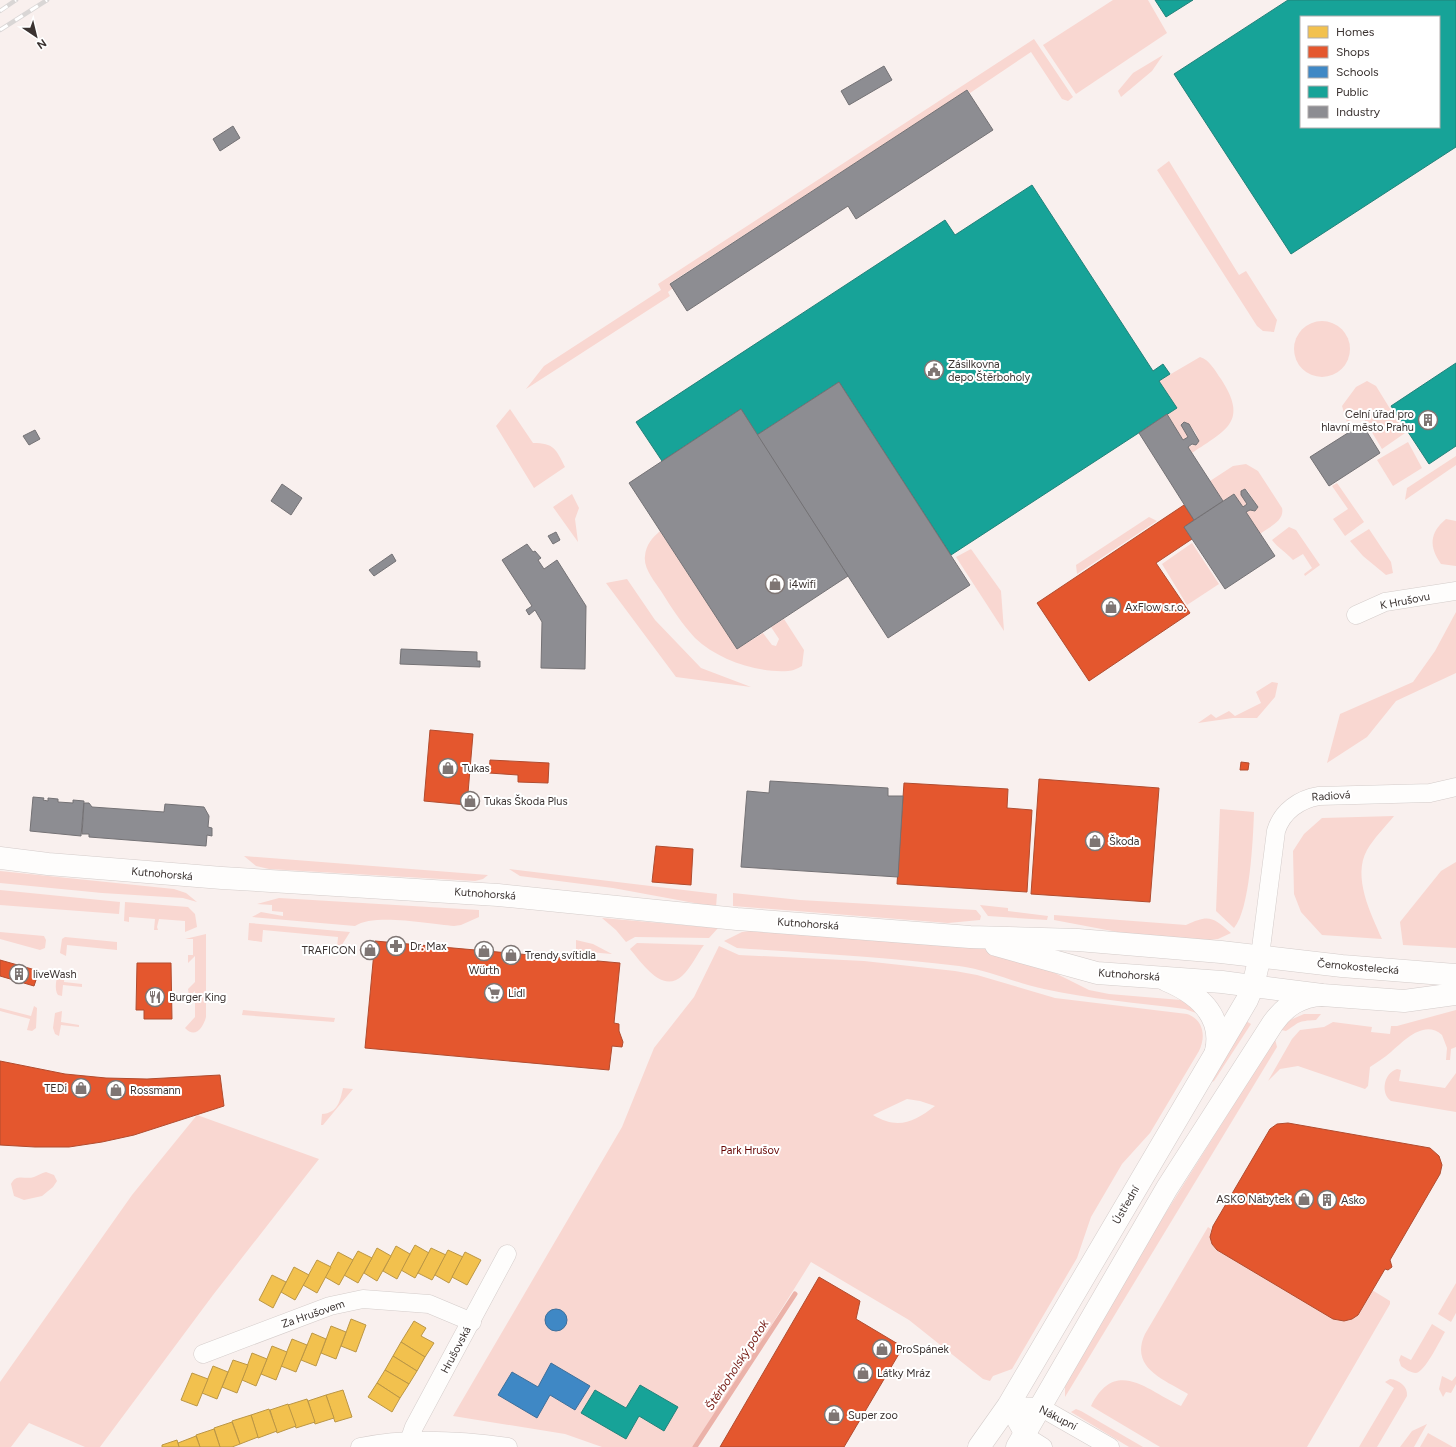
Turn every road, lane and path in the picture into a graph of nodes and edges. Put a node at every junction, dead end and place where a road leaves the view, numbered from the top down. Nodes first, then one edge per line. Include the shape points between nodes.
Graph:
1 (1456, 591) edge
2 (1356, 615) dead end
3 (1456, 787) edge
4 (0, 858) edge
5 (970, 937) junction
6 (1260, 956) junction
7 (1456, 975) edge
8 (1160, 978) junction
9 (1260, 987) junction
10 (1456, 994) edge
11 (1322, 995) junction
12 (1269, 1029) junction
13 (1216, 1052) junction
14 (507, 1254) dead end
15 (472, 1322) junction
16 (203, 1354) dead end
17 (1008, 1406) junction
18 (1040, 1407) junction
19 (1020, 1441) edge
20 (408, 1444) edge
21 (360, 1447) edge
22 (508, 1447) edge
23 (979, 1447) edge
24 (1042, 1447) edge
25 (1110, 1447) edge

1 - 2 street, K Hrušovu via 1385,602
3 - 6 street, Radiová via 1430,793 1304,798 1284,815 1276,831
4 - 5 main road, Kutnohorská via 222,878 498,895 737,919
5 - 6 main road, Kutnohorská via 1078,940
5 - 8 main road, Kutnohorská via 1097,973
6 - 7 main road, Černokostelecká via 1342,966
6 - 9 main road
8 - 9 main road, Kutnohorská via 1217,981
8 - 13 main road via 1186,990 1208,1010 1218,1033
9 - 11 main road
9 - 12 main road via 1271,1009
9 - 13 main road, Ústřední via 1247,1000
10 - 11 main road via 1404,1001
11 - 12 main road via 1310,996 1291,1004
12 - 18 main road via 1167,1188
13 - 17 main road, Ústřední
14 - 15 street, Hrušovská
15 - 16 street, Za Hrušovem via 429,1304 363,1300 330,1306
15 - 20 street, Hrušovská via 414,1427
17 - 18 street, Nákupní
17 - 19 street
17 - 23 main road, Ústřední
18 - 19 main road
18 - 25 street, Nákupní
19 - 24 street
20 - 21 street via 382,1443
20 - 22 street via 468,1441

